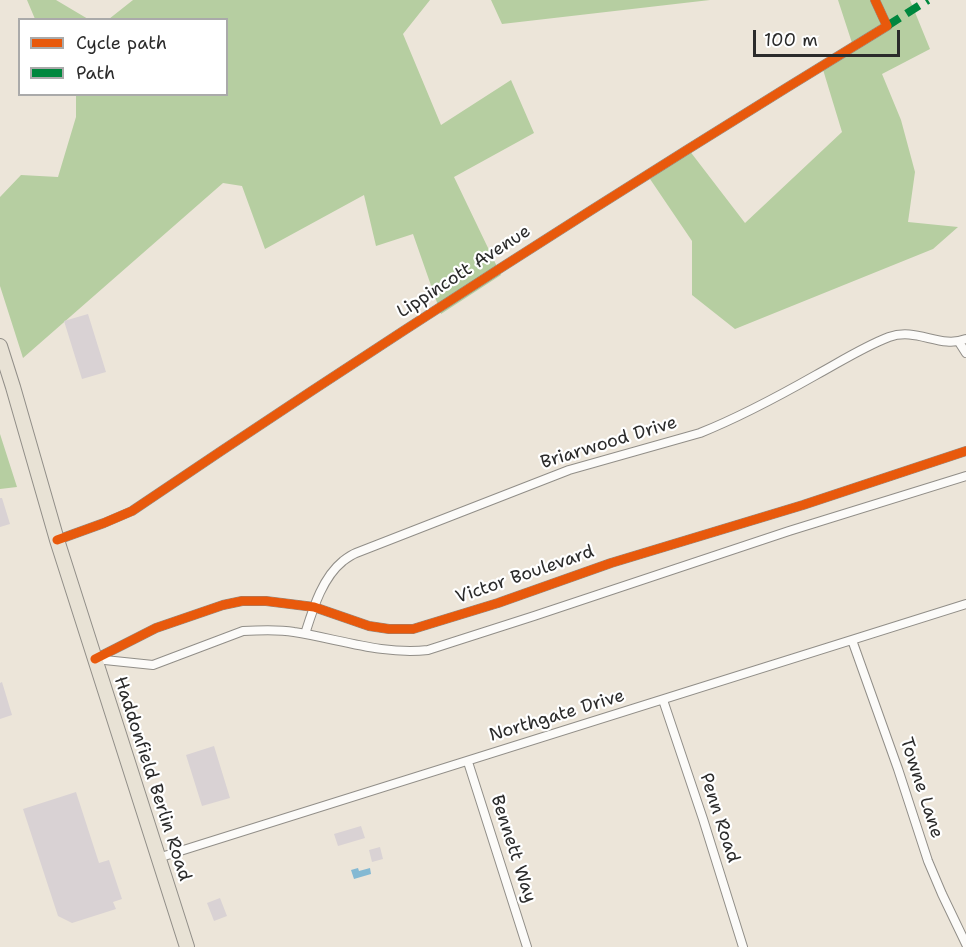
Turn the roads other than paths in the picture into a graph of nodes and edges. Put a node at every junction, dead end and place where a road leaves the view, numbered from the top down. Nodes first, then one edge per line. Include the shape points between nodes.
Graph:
1 (875, 0) edge
2 (962, 341) edge
3 (0, 346) edge
4 (966, 353) edge
5 (966, 451) edge
6 (966, 476) edge
7 (57, 540) junction
8 (966, 604) edge
9 (314, 607) junction
10 (305, 634) junction
11 (852, 640) junction
12 (95, 659) junction
13 (663, 700) junction
14 (468, 762) junction
15 (158, 858) junction
16 (966, 944) edge
17 (187, 947) edge
18 (527, 947) edge
19 (743, 947) edge

1 - 7 street, Lippincott Avenue via 887,26 303,395 132,511
2 - 4 street
2 - 9 street, Briarwood Drive via 947,342 918,334 892,336 720,425 569,470 356,553 335,569
3 - 7 main road, Haddonfield Berlin Road
5 - 9 street, Victor Boulevard via 412,629 369,626
6 - 10 street via 428,650 376,649
7 - 12 main road, Haddonfield Berlin Road
8 - 11 street, Northgate Drive
9 - 10 street, Briarwood Drive
9 - 12 street, Victor Boulevard via 266,601 223,605 156,627
10 - 12 street via 243,631 153,665
11 - 13 street, Northgate Drive
11 - 16 street, Towne Lane via 928,861
12 - 15 main road, Haddonfield Berlin Road
13 - 14 street, Northgate Drive
13 - 19 street, Penn Road
14 - 15 street, Northgate Drive
14 - 18 street, Bennett Way
15 - 17 main road, Haddonfield Berlin Road

